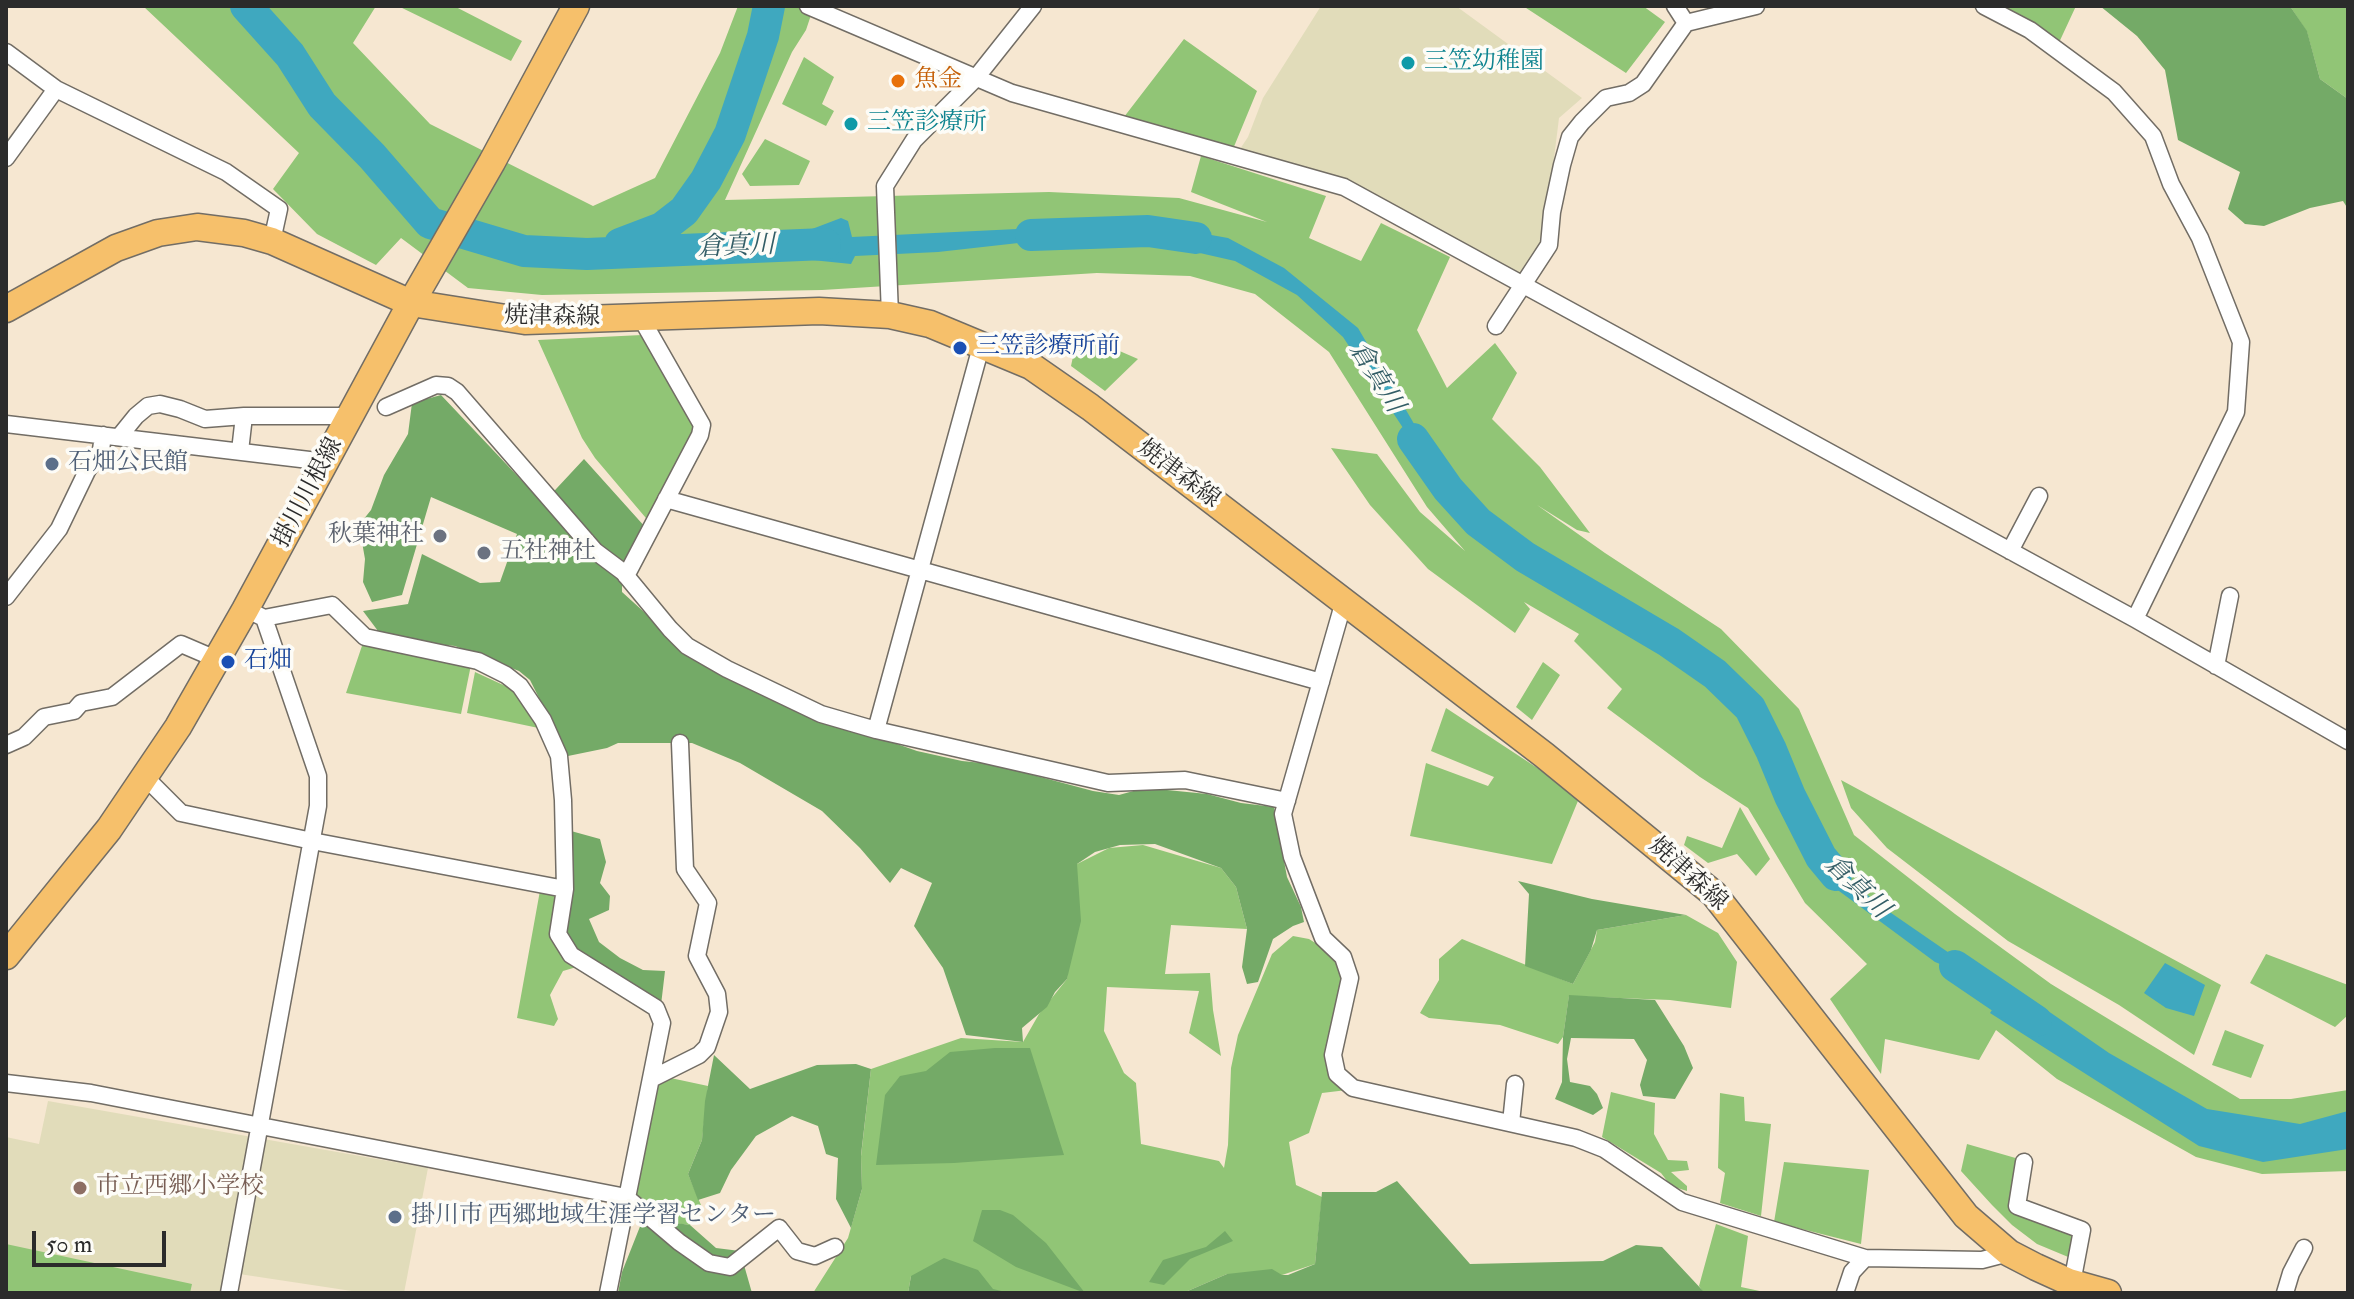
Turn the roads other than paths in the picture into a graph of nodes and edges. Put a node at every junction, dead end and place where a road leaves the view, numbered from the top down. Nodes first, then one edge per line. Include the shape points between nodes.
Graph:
1 (576, 6) edge
2 (808, 6) edge
3 (1033, 6) edge
4 (1675, 6) edge
5 (1756, 6) edge
6 (1984, 6) edge
7 (1686, 23) junction
8 (6, 52) edge
9 (975, 79) junction
10 (56, 89) junction
11 (6, 158) edge
12 (272, 241) junction
13 (1525, 285) junction
14 (411, 303) junction
15 (6, 309) edge
16 (890, 315) junction
17 (641, 318) junction
18 (1496, 326) dead end
19 (982, 343) junction
20 (386, 407) dead end
21 (244, 416) junction
22 (350, 416) junction
23 (6, 424) edge
24 (111, 436) junction
25 (240, 451) junction
26 (326, 462) junction
27 (2039, 496) dead end
28 (666, 499) junction
29 (2010, 551) junction
30 (919, 570) junction
31 (626, 576) junction
32 (2230, 596) dead end
33 (6, 597) edge
34 (1344, 601) junction
35 (254, 614) junction
36 (2135, 619) junction
37 (216, 659) junction
38 (2216, 666) junction
39 (1321, 682) junction
40 (876, 730) junction
41 (2348, 741) edge
42 (680, 743) dead end
43 (6, 745) edge
44 (146, 778) junction
45 (1287, 801) junction
46 (312, 841) junction
47 (565, 889) junction
48 (6, 956) edge
49 (651, 1079) junction
50 (6, 1083) edge
51 (1515, 1084) dead end
52 (1511, 1123) junction
53 (261, 1125) junction
54 (2024, 1162) dead end
55 (626, 1197) junction
56 (835, 1247) dead end
57 (2304, 1248) dead end
58 (2009, 1253) junction
59 (1865, 1258) junction
60 (2072, 1283) junction
61 (229, 1293) edge
62 (608, 1293) edge
63 (1845, 1293) edge
64 (2108, 1293) edge
65 (2285, 1293) edge

1 - 14 main road, 掛川川根線
2 - 9 street
3 - 9 street
4 - 7 street
5 - 7 street
6 - 36 street via 2030,30 2114,92 2153,136 2241,342 2236,412
7 - 13 street via 1643,84 1606,98 1570,137 1549,245
8 - 10 street
9 - 13 street via 1344,187
9 - 16 street via 914,140 885,186
10 - 11 street
10 - 12 street via 226,172 258,194 279,209
12 - 14 main road, 焼津森線
12 - 15 main road, 焼津森線 via 197,227 158,233 116,248
13 - 18 street
13 - 29 street
14 - 17 main road, 焼津森線 via 525,321
14 - 22 main road, 掛川川根線
16 - 17 main road, 焼津森線 via 819,311
16 - 19 main road, 焼津森線
17 - 28 street via 702,425
19 - 30 street
19 - 34 main road, 焼津森線 via 1031,366 1090,407
20 - 31 street via 436,385 457,392 595,551
21 - 22 street
21 - 24 street via 205,419 160,404 148,406
21 - 25 street
22 - 26 main road, 掛川川根線
23 - 24 street
24 - 25 street
24 - 33 street via 59,529
25 - 26 street
26 - 35 main road, 掛川川根線
27 - 29 street
28 - 30 street
28 - 31 street
29 - 36 street
30 - 39 street
30 - 40 street
31 - 40 street via 687,646 821,714
32 - 38 street
34 - 39 street
34 - 58 main road, 焼津森線 via 1714,894 1966,1216
35 - 37 main road, 掛川川根線
35 - 46 street via 318,776
35 - 47 street via 332,605 365,637 478,661 520,686 559,756
36 - 38 street
37 - 43 street via 181,644 112,697 44,717 24,737
37 - 44 main road, 掛川川根線
38 - 41 street
39 - 45 street
40 - 45 street via 1108,783 1185,780
42 - 49 street via 685,869 708,903 697,956 717,994 719,1012 699,1055
44 - 46 street via 181,813
44 - 48 main road, 掛川川根線
45 - 52 street via 1283,814 1292,857 1323,938 1343,957 1350,978 1333,1055 1337,1074 1353,1088
46 - 47 street
46 - 53 street
47 - 49 street via 558,934 571,955 656,1008 662,1023
49 - 55 street
50 - 53 street
51 - 52 street
52 - 59 street via 1604,1149 1682,1202
53 - 55 street
53 - 61 street
54 - 60 street via 2017,1206 2082,1230
55 - 56 street via 709,1263 730,1267 779,1228 797,1251 815,1256
55 - 62 street
57 - 65 street
58 - 59 street via 1982,1260
58 - 60 main road, 焼津森線
59 - 63 street via 1852,1272
60 - 64 main road, 焼津森線

